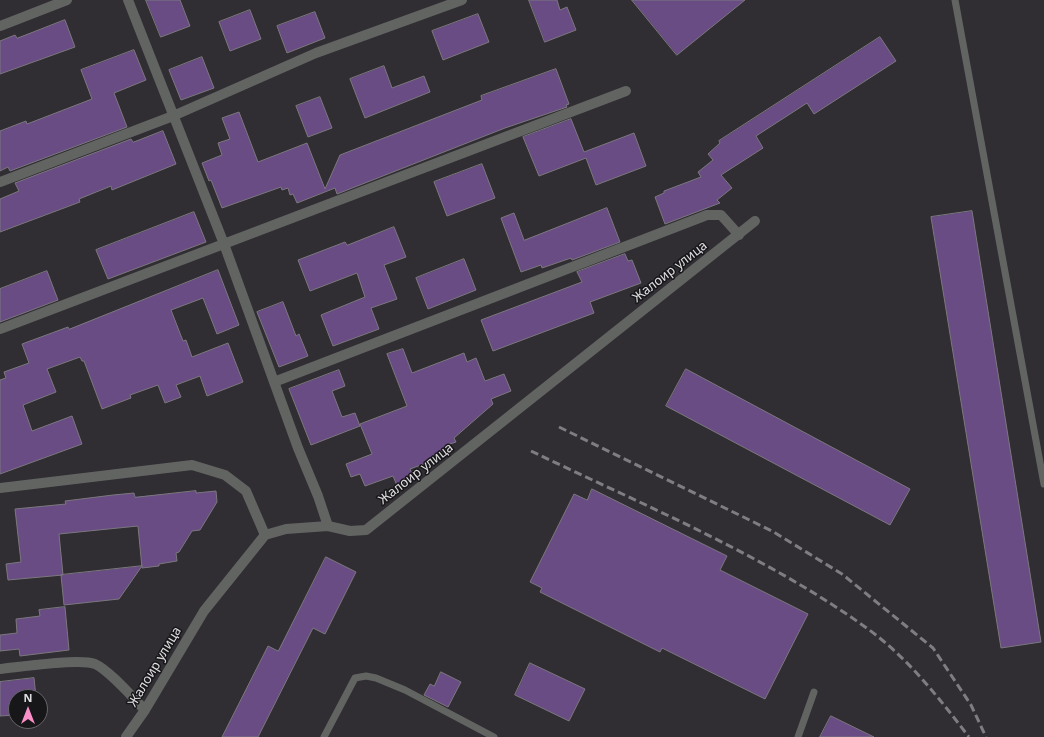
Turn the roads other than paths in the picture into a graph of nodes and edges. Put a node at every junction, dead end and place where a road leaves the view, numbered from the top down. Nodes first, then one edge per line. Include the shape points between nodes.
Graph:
1 (67, 0) edge
2 (128, 0) edge
3 (462, 0) edge
4 (955, 0) edge
5 (0, 26) edge
6 (626, 91) dead end
7 (174, 116) junction
8 (0, 182) edge
9 (755, 221) dead end
10 (739, 235) junction
11 (224, 244) junction
12 (0, 329) edge
13 (274, 382) junction
14 (1044, 484) edge
15 (0, 488) edge
16 (328, 526) junction
17 (265, 535) junction
18 (0, 669) edge
19 (814, 692) dead end
20 (145, 710) junction
21 (126, 737) edge
22 (324, 737) edge
23 (494, 737) edge
24 (798, 737) edge

1 - 5 street
2 - 7 street
3 - 7 street via 316,52
4 - 14 lane
6 - 11 street
7 - 8 street
7 - 11 street
9 - 10 street, Жалоир улица
10 - 13 street via 721,215 707,215
10 - 16 street, Жалоир улица via 366,530 350,531
11 - 12 street
11 - 13 street
13 - 16 street
15 - 17 street via 192,465 225,475 246,491
16 - 17 street, Жалоир улица via 286,529
17 - 20 street, Жалоир улица via 204,611
18 - 20 street via 73,662 95,664
19 - 24 lane
20 - 21 street, Жалоир улица
22 - 23 lane via 355,678 366,676 405,690

